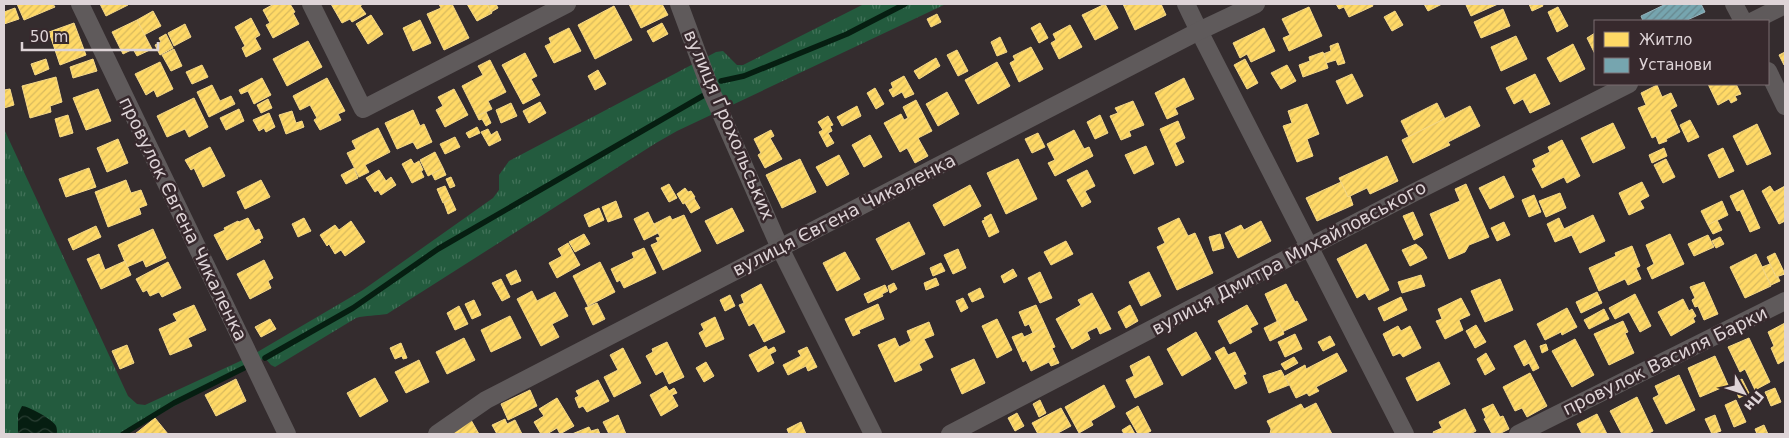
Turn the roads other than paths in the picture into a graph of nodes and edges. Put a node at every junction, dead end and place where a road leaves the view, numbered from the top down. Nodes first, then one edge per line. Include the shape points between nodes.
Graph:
1 (80, 4) edge
2 (311, 4) edge
3 (567, 4) edge
4 (679, 4) edge
5 (1186, 4) edge
6 (1256, 4) edge
7 (1734, 4) edge
8 (1785, 6) edge
9 (1742, 20) edge
10 (1755, 20) edge
11 (1199, 31) junction
12 (1769, 73) edge
13 (1627, 85) edge
14 (1785, 106) edge
15 (780, 248) junction
16 (1309, 248) junction
17 (1785, 301) edge
18 (287, 434) edge
19 (437, 434) edge
20 (873, 434) edge
21 (950, 434) edge
22 (1404, 434) edge
23 (1518, 434) edge

1 - 18 street, провулок Євгена Чикаленка
2 - 3 street via 363,109
4 - 15 street, вулиця Ґрохольських via 712,93
5 - 11 street
6 - 11 street, вулиця Євгена Чикаленка
7 - 9 street
8 - 10 street
11 - 15 street, вулиця Євгена Чикаленка
11 - 16 street
12 - 14 street
13 - 16 street, вулиця Дмитра Михайловського
15 - 19 street, вулиця Євгена Чикаленка via 486,400
15 - 20 street, вулиця Ґрохольських
16 - 21 street, вулиця Дмитра Михайловського
16 - 22 street
17 - 23 street, провулок Василя Барки

